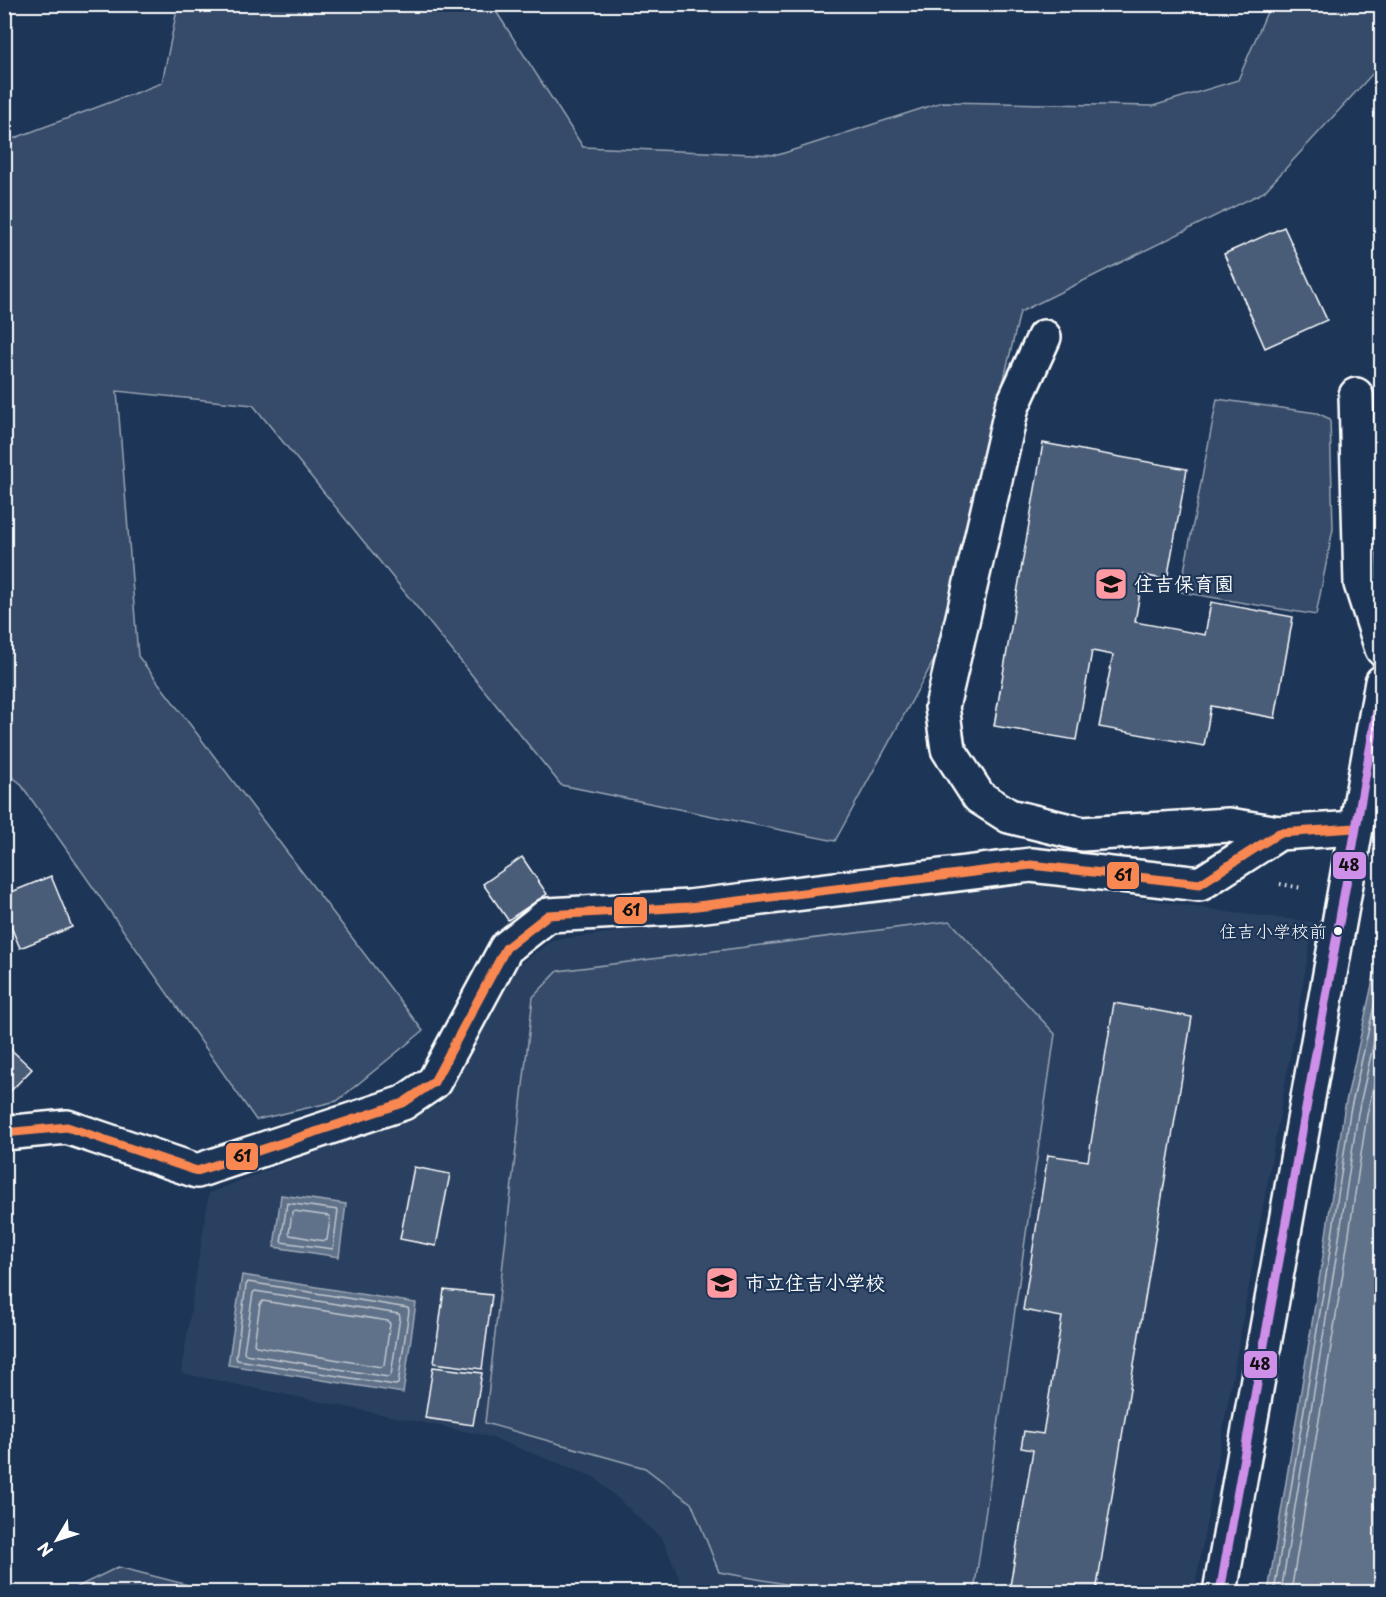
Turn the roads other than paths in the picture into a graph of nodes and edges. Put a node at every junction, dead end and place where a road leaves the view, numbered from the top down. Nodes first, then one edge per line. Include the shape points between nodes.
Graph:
1 (1044, 337) dead end
2 (1356, 395) dead end
3 (1382, 649) edge
4 (1382, 682) edge
5 (1355, 828) junction
6 (1279, 833) junction
7 (4, 1133) edge
8 (1220, 1593) edge

1 - 6 street via 1012,407 1006,430 942,707 948,749 979,796 1010,816 1082,834 1229,825
2 - 3 street via 1361,584
4 - 5 street
5 - 6 street
5 - 8 street
6 - 7 street via 1200,884 1031,865 689,907 548,915 506,948 434,1082 403,1103 197,1171 67,1127

